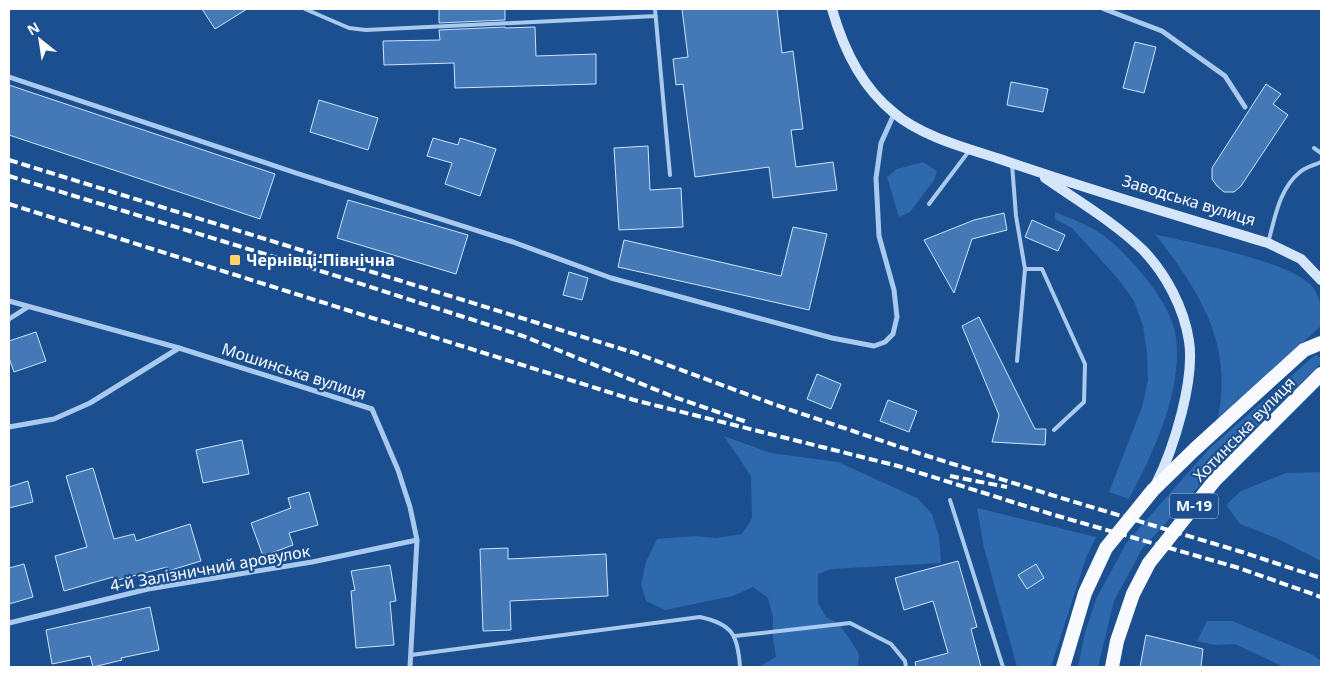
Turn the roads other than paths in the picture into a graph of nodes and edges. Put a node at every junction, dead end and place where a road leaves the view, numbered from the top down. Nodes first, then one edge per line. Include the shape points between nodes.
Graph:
1 (305, 9) edge
2 (655, 9) edge
3 (832, 9) edge
4 (1104, 9) edge
5 (656, 16) junction
6 (9, 77) edge
7 (1245, 107) dead end
8 (894, 114) junction
9 (1314, 148) dead end
10 (971, 149) junction
11 (1321, 153) edge
12 (1321, 162) edge
13 (1012, 164) junction
14 (1036, 172) junction
15 (670, 175) dead end
16 (929, 204) dead end
17 (1268, 243) junction
18 (1025, 269) junction
19 (1321, 280) edge
20 (9, 301) edge
21 (28, 307) junction
22 (9, 319) edge
23 (1321, 343) edge
24 (179, 348) junction
25 (1017, 361) dead end
26 (1321, 374) edge
27 (9, 427) edge
28 (1054, 430) dead end
29 (1153, 490) junction
30 (950, 500) dead end
31 (417, 540) junction
32 (9, 623) edge
33 (735, 636) junction
34 (411, 654) junction
35 (410, 667) edge
36 (740, 667) edge
37 (906, 667) edge
38 (1003, 667) edge
39 (1063, 667) edge
40 (1112, 667) edge

1 - 5 lane via 349,28 366,30
2 - 5 lane
3 - 8 main road, Заводська вулиця via 846,48 860,74
4 - 7 street via 1162,31 1225,76
5 - 15 lane
6 - 8 street via 513,242 611,278 832,338 874,346 893,334 897,317 894,290 879,236 876,178 881,143
8 - 10 main road, Заводська вулиця
9 - 11 lane
10 - 13 main road, Заводська вулиця
10 - 16 lane
12 - 17 lane via 1301,171 1289,184 1279,203
13 - 14 main road, Заводська вулиця
13 - 18 lane
14 - 17 main road, Заводська вулиця
14 - 29 main road, Заводська вулиця via 1125,234 1144,251 1175,296 1185,323 1189,369 1183,405 1164,467
17 - 19 main road, Заводська вулиця via 1301,259
18 - 25 lane
18 - 28 lane via 1042,269 1085,364 1084,402
20 - 21 street, Мошинська вулиця
21 - 22 street
21 - 24 street, Мошинська вулиця
23 - 29 highway, Хотинська вулиця / М-19 via 1304,350
24 - 27 street via 90,404 54,419
24 - 31 street, Мошинська вулиця via 372,408 398,470
26 - 40 highway, Хотинська вулиця / М-19 via 1216,480 1150,563 1133,594
29 - 39 highway, Заводська вулиця / М-19 via 1106,548 1085,593
30 - 38 lane
31 - 32 street, 4-й Залізничний аровулок via 312,562 148,589
31 - 34 street, Мошинська вулиця
33 - 34 lane via 717,620 700,617
33 - 36 lane
33 - 37 lane via 850,623 892,644
34 - 35 street, Мошинська вулиця

